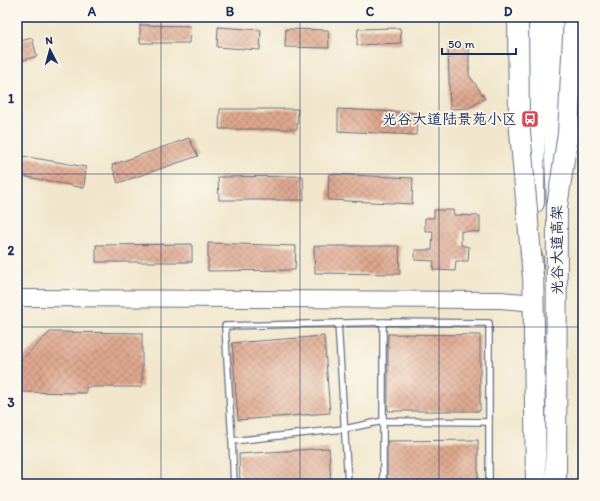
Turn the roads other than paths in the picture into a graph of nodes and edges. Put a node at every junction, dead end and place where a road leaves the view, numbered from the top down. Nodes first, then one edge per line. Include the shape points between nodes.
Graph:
1 (518, 17) edge
2 (524, 17) edge
3 (536, 17) edge
4 (555, 17) edge
5 (574, 17) edge
6 (557, 207) junction
7 (533, 277) junction
8 (17, 298) edge
9 (524, 302) dead end
10 (383, 322) junction
11 (338, 323) junction
12 (527, 353) dead end
13 (383, 421) junction
14 (490, 422) junction
15 (344, 429) junction
16 (232, 441) junction
17 (234, 484) edge
18 (348, 484) edge
19 (383, 484) edge
20 (489, 484) edge
21 (522, 484) edge
22 (536, 484) edge
23 (556, 484) edge

1 - 7 highway, bridge via 519,120
2 - 7 highway, bridge
3 - 7 highway, 光谷大道高架, bridge
4 - 6 highway, 光谷大道高架, bridge via 554,132
5 - 6 highway, bridge via 568,133
6 - 23 highway, 光谷大道高架
7 - 22 highway, 光谷大道高架
8 - 9 street
10 - 11 lane
10 - 13 lane
10 - 14 lane via 489,323
11 - 15 lane
11 - 16 lane via 226,326
12 - 21 highway
13 - 14 lane
13 - 15 lane
13 - 19 lane
14 - 20 lane
15 - 16 lane
15 - 18 lane
16 - 17 lane

